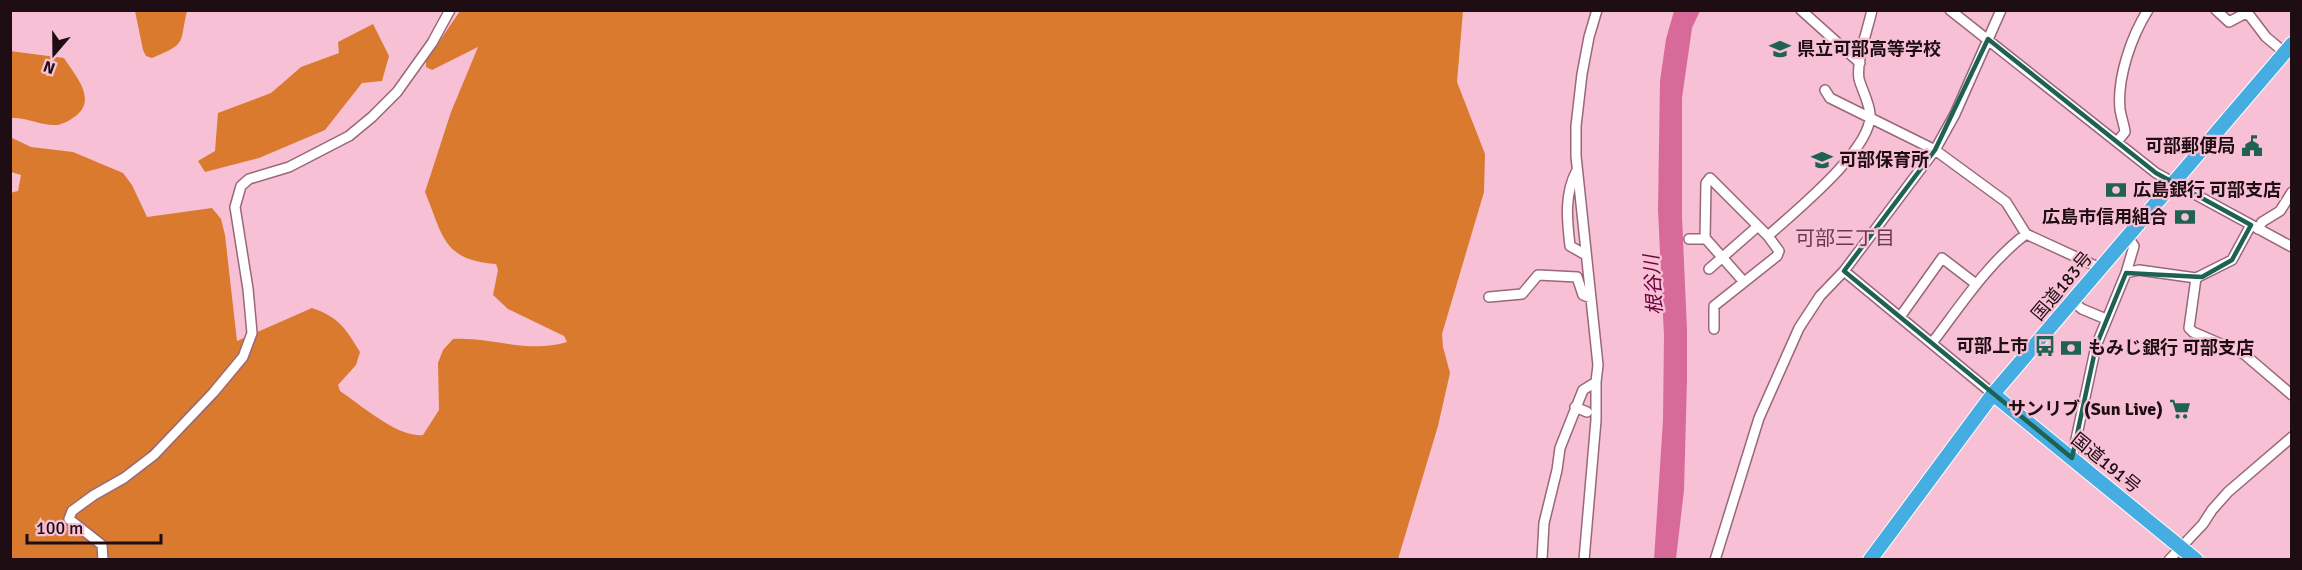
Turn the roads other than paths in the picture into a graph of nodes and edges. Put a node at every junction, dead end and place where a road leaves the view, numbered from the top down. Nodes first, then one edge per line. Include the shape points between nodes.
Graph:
1 (450, 10) edge
2 (1597, 10) edge
3 (1802, 10) edge
4 (1872, 10) edge
5 (1950, 10) edge
6 (2001, 10) edge
7 (2148, 10) edge
8 (2216, 10) edge
9 (1988, 39) junction
10 (2288, 48) edge
11 (1860, 63) junction
12 (1826, 90) dead end
13 (1870, 118) junction
14 (2117, 142) junction
15 (1935, 150) junction
16 (1577, 169) junction
17 (2172, 183) junction
18 (2292, 192) edge
19 (1758, 226) junction
20 (2254, 227) junction
21 (2026, 234) junction
22 (1768, 236) junction
23 (2127, 236) junction
24 (1689, 239) dead end
25 (1705, 239) junction
26 (2292, 247) edge
27 (1586, 255) junction
28 (1722, 258) junction
29 (2100, 268) junction
30 (1708, 269) dead end
31 (1844, 271) junction
32 (2126, 273) junction
33 (2196, 278) junction
34 (1744, 282) junction
35 (1976, 284) junction
36 (1489, 297) dead end
37 (1591, 298) junction
38 (2072, 302) junction
39 (1900, 317) junction
40 (2106, 319) junction
41 (1714, 329) dead end
42 (1932, 343) junction
43 (1596, 382) junction
44 (1993, 394) junction
45 (2292, 395) edge
46 (1575, 407) junction
47 (1587, 412) dead end
48 (2292, 437) edge
49 (2072, 458) junction
50 (2182, 548) junction
51 (104, 560) edge
52 (1542, 560) edge
53 (1584, 560) edge
54 (1715, 560) edge
55 (1870, 560) edge
56 (2169, 560) edge
57 (2196, 560) edge

1 - 51 street via 432,44 397,92 350,136 289,167 249,179 241,186 235,207 252,333 243,357 154,455 72,512 69,519 102,544
2 - 16 street via 1582,75 1576,126
3 - 11 street
4 - 11 street
5 - 9 street
6 - 9 street
7 - 14 street via 2137,31 2122,81 2120,109 2125,132
8 - 10 street via 2229,22 2244,14 2250,16 2266,37
9 - 14 street
9 - 15 street
10 - 17 highway, 国道183号
11 - 13 street via 1859,76
12 - 13 street via 1830,98
13 - 15 street
13 - 22 street via 1850,159
14 - 17 street
15 - 21 street via 2006,202
15 - 31 street
16 - 27 street
16 - 27 street via 1566,211 1570,246
17 - 20 street
17 - 23 highway, 国道183号
18 - 20 street via 2280,211
19 - 22 street
19 - 25 street via 1710,178 1706,183
19 - 28 street
20 - 26 street
20 - 33 street via 2232,260
21 - 29 street
21 - 35 street
22 - 34 street via 1779,250 1778,256
23 - 29 highway, 国道183号
23 - 32 street via 2134,246
24 - 25 street
25 - 28 street
27 - 37 street
28 - 30 street
28 - 34 street
29 - 38 highway, 国道183号
31 - 39 street
31 - 54 street via 1820,296 1780,366 1759,418
32 - 33 street via 2139,270
32 - 40 street
33 - 45 street via 2189,327 2193,332 2244,354
34 - 41 street via 1714,306
35 - 39 street via 1942,258
35 - 42 street
36 - 37 street via 1522,294 1538,275 1577,277 1583,295
37 - 43 street via 1598,365
38 - 40 street
38 - 44 highway, 国道183号
39 - 42 street
40 - 49 street via 2096,346
42 - 44 street
43 - 46 street via 1583,390
43 - 53 street
44 - 49 highway, 国道191号
44 - 55 highway, 国道183号
46 - 47 street
46 - 52 street via 1560,448 1544,523
48 - 50 street via 2228,492
49 - 50 highway, 国道191号
50 - 56 street
50 - 57 highway, 国道191号

